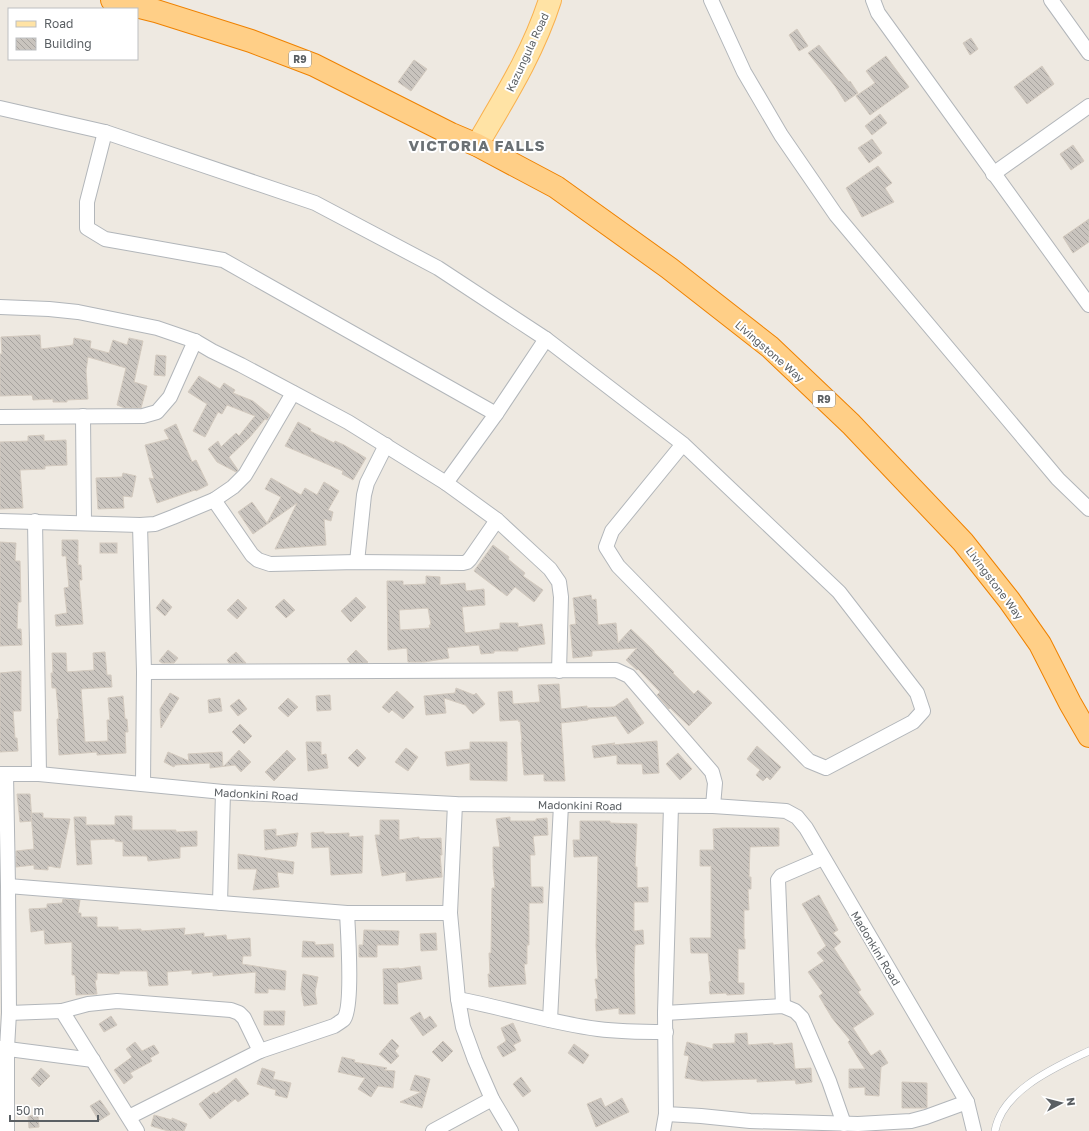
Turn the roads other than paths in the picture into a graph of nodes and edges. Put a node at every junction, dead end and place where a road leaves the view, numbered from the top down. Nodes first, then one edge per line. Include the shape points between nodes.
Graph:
1 (112, 0) edge
2 (550, 0) edge
3 (711, 0) edge
4 (873, 0) edge
5 (1052, 0) edge
6 (1089, 53) edge
7 (1089, 106) edge
8 (0, 108) edge
9 (105, 132) junction
10 (477, 145) junction
11 (993, 174) junction
12 (1089, 306) edge
13 (0, 307) edge
14 (546, 339) junction
15 (195, 341) junction
16 (293, 393) junction
17 (496, 414) junction
18 (83, 416) junction
19 (0, 417) edge
20 (683, 444) junction
21 (386, 445) junction
22 (446, 483) junction
23 (214, 500) junction
24 (1089, 509) edge
25 (497, 520) junction
26 (0, 521) edge
27 (35, 521) junction
28 (84, 523) junction
29 (140, 525) junction
30 (357, 562) junction
31 (559, 671) junction
32 (144, 672) junction
33 (1089, 736) edge
34 (3, 774) edge
35 (38, 774) junction
36 (143, 784) junction
37 (223, 792) junction
38 (455, 804) junction
39 (560, 805) junction
40 (671, 806) junction
41 (713, 806) junction
42 (823, 858) junction
43 (8, 886) junction
44 (220, 903) junction
45 (347, 913) junction
46 (450, 913) junction
47 (458, 999) junction
48 (783, 1006) junction
49 (62, 1011) junction
50 (9, 1013) junction
51 (665, 1013) junction
52 (550, 1020) junction
53 (666, 1032) junction
54 (3, 1048) edge
55 (1089, 1050) edge
56 (260, 1051) junction
57 (93, 1060) junction
58 (492, 1099) junction
59 (967, 1102) junction
60 (666, 1114) junction
61 (129, 1117) junction
62 (844, 1124) junction
63 (750, 1126) edge
64 (858, 1127) edge
65 (6, 1131) edge
66 (138, 1131) edge
67 (433, 1131) edge
68 (511, 1131) edge
69 (663, 1131) edge
70 (974, 1131) edge
71 (995, 1131) edge

1 - 10 highway, R9 via 251,41 314,65
2 - 10 main road, Kazungula Road via 545,18 519,75
3 - 24 street via 744,72 781,135 836,215 1058,479
4 - 11 street via 878,13
5 - 6 street
7 - 11 street
8 - 9 street
9 - 14 street via 315,203 438,268
9 - 17 street via 86,202 87,228 105,239 223,260
10 - 33 highway, Livingstone Way / R9 via 556,187 669,268 770,348 851,424 963,542 1010,600 1040,644
11 - 12 street
13 - 15 street via 78,312 157,328
14 - 17 street
14 - 20 street
15 - 16 street
15 - 18 street via 170,397 157,412 143,416
16 - 21 street
16 - 23 street via 245,475
17 - 22 street
18 - 19 street
18 - 28 street
20 - 20 street via 839,592 917,693 923,712 913,722 826,768 809,761 618,566 606,547 612,531
21 - 22 street
21 - 30 street via 367,483 364,495
22 - 25 street
23 - 29 street via 155,524
23 - 30 street via 258,560 275,564
25 - 30 street via 467,562
25 - 31 street via 550,569 559,582
26 - 27 street
27 - 28 street
27 - 35 street
28 - 29 street
29 - 32 street
31 - 32 street
31 - 41 street via 616,670 629,676 712,772 715,783
32 - 36 street
34 - 35 street, Madonkini Road
34 - 43 street
35 - 36 street, Madonkini Road
36 - 37 street, Madonkini Road
37 - 38 street, Madonkini Road
37 - 44 street
38 - 39 street, Madonkini Road
38 - 46 street
39 - 40 street, Madonkini Road
39 - 52 street
40 - 41 street, Madonkini Road
40 - 51 street
41 - 42 street, Madonkini Road via 792,813 806,828
42 - 48 street via 780,876 778,880
42 - 59 street, Madonkini Road
43 - 44 street
43 - 50 street
44 - 45 street
45 - 46 street
45 - 56 street via 349,984 344,1019 334,1026
46 - 47 street
47 - 52 street
47 - 58 street via 463,1028
48 - 51 street
48 - 62 street via 795,1011 802,1018 829,1080
49 - 50 street
49 - 56 street via 88,1004 117,1001 232,1010 244,1018
49 - 57 street
50 - 54 street
51 - 53 street
52 - 53 street via 599,1029
53 - 60 street
54 - 57 street
54 - 65 street
55 - 71 lane via 1040,1076 1008,1102
56 - 61 street
57 - 61 street
58 - 67 street
58 - 68 street
59 - 64 street via 926,1118
59 - 70 street, Madonkini Road
60 - 63 street via 701,1116
60 - 69 street
61 - 66 street
62 - 63 street
62 - 64 street

